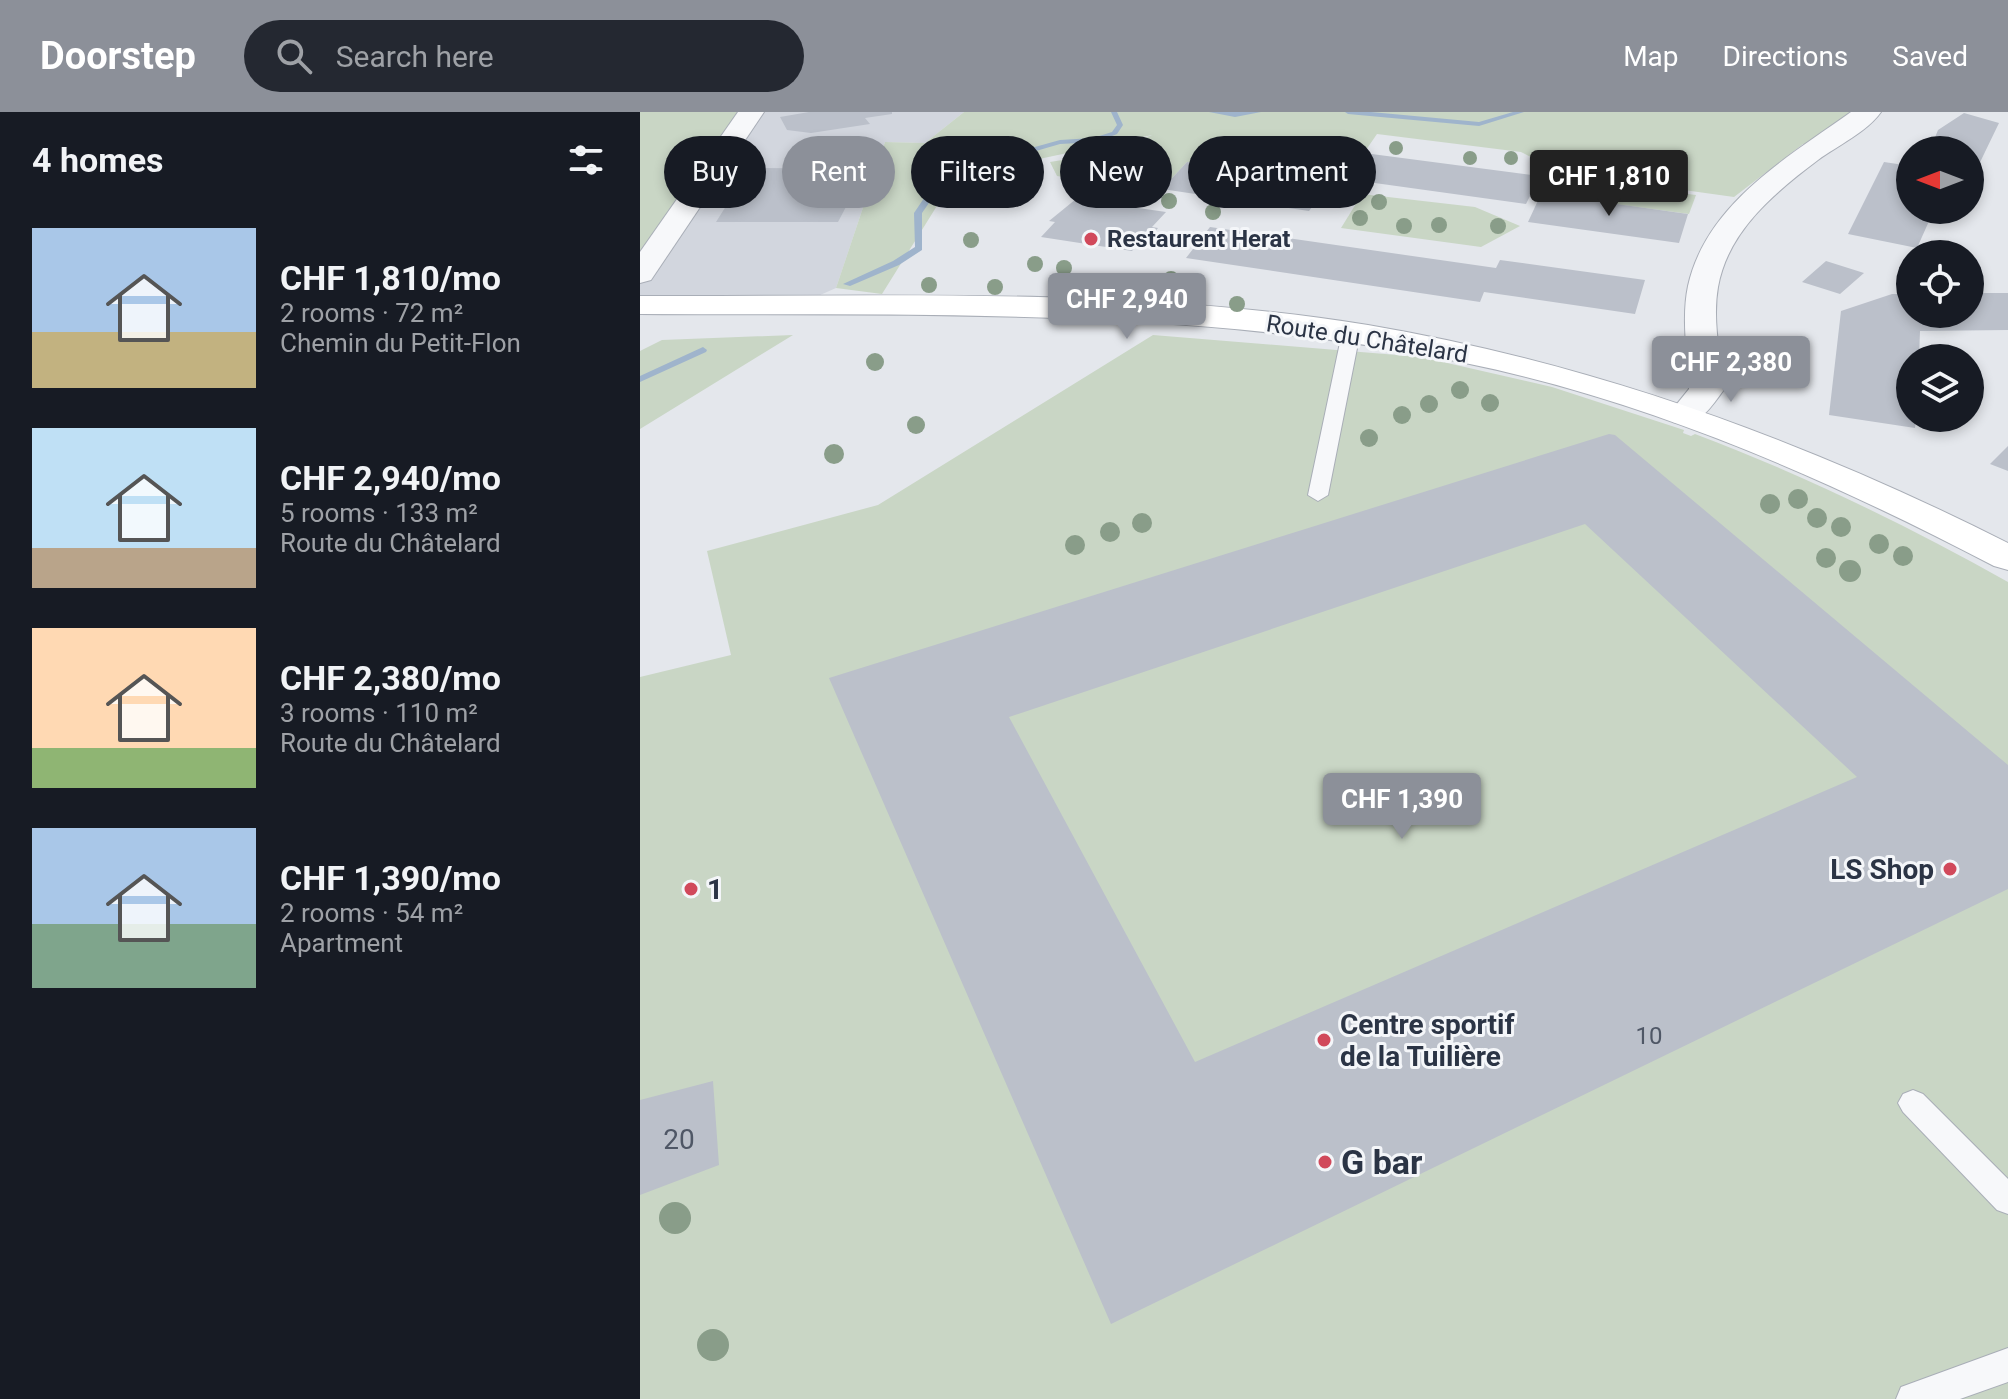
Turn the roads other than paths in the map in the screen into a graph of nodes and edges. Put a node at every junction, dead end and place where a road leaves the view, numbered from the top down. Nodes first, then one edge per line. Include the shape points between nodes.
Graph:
1 (751, 112) edge
2 (1868, 112) edge
3 (640, 274) edge
4 (640, 305) edge
5 (1351, 333) junction
6 (1685, 415) junction
7 (1318, 495) dead end
8 (2008, 558) edge
9 (1913, 1103) dead end
10 (2008, 1200) edge
11 (2008, 1365) edge
12 (1913, 1399) edge

1 - 3 street
2 - 6 street via 1751,203 1711,255 1700,310 1706,391
4 - 5 main road, Route du Châtelard via 1137,314
5 - 6 main road, Route du Châtelard via 1545,371
5 - 7 lane
6 - 8 main road, Route du Châtelard via 1881,496
9 - 10 lane
11 - 12 lane

